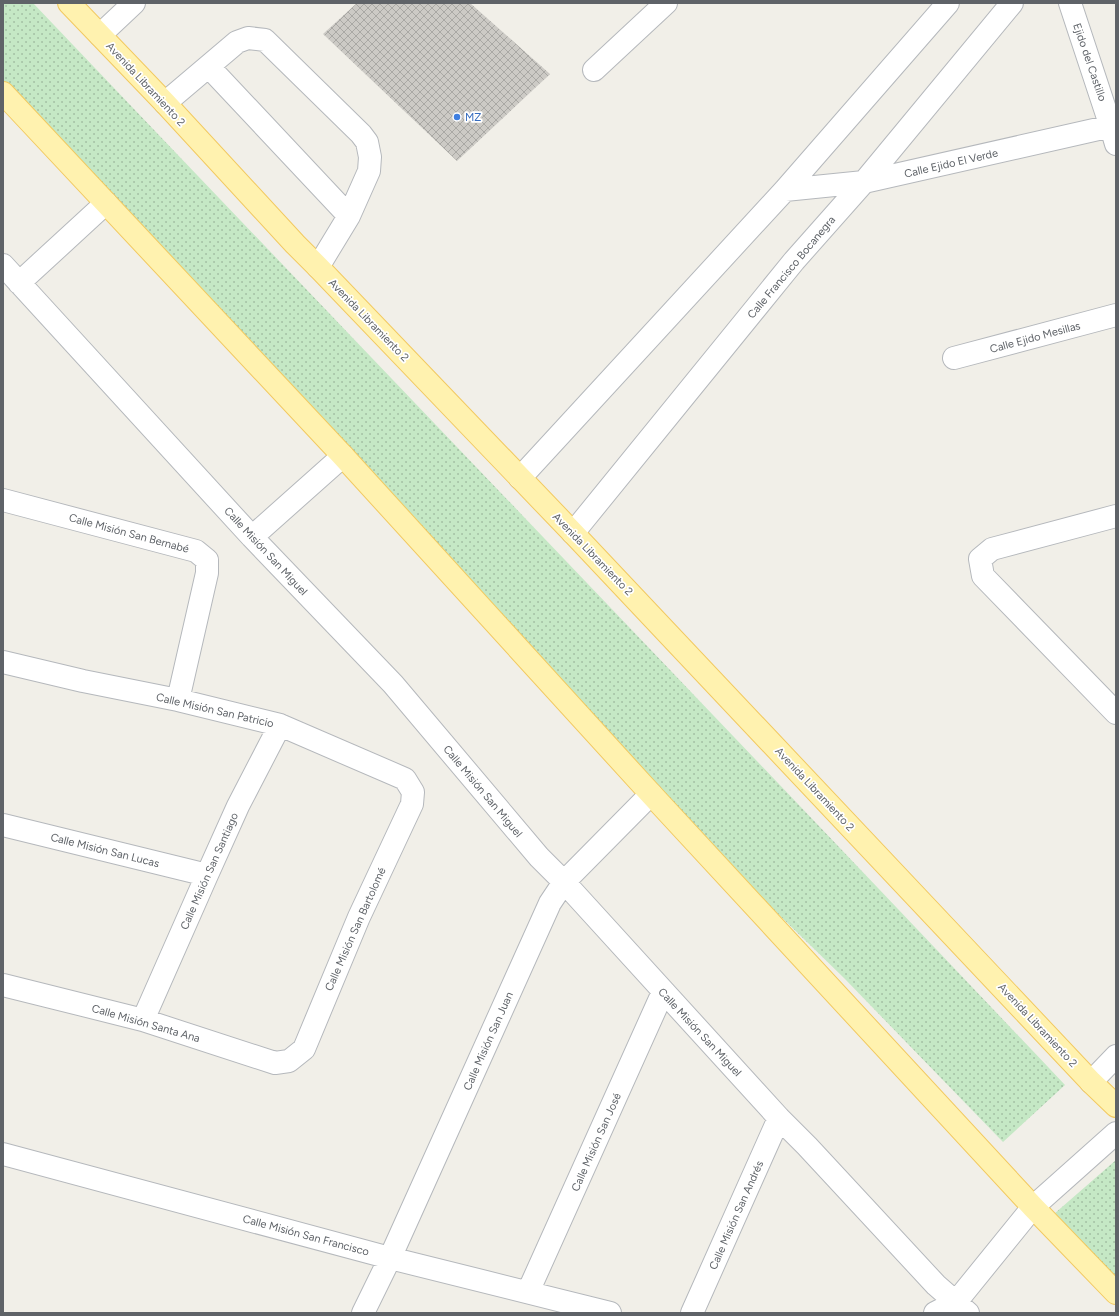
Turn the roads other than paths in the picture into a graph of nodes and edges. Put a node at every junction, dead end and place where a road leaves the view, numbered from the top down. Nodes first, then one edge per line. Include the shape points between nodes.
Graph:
1 (69, 3) edge
2 (134, 3) edge
3 (666, 3) edge
4 (1012, 3) edge
5 (1070, 3) edge
6 (942, 5) edge
7 (100, 35) junction
8 (209, 67) junction
9 (594, 70) dead end
10 (3, 93) edge
11 (165, 104) junction
12 (1114, 132) edge
13 (864, 182) junction
14 (784, 190) junction
15 (106, 203) junction
16 (349, 216) junction
17 (3, 265) edge
18 (318, 267) junction
19 (19, 283) junction
20 (1116, 315) edge
21 (954, 358) dead end
22 (343, 456) junction
23 (520, 478) junction
24 (3, 500) edge
25 (1110, 518) edge
26 (573, 533) junction
27 (252, 537) junction
28 (3, 662) edge
29 (178, 700) junction
30 (1116, 713) edge
31 (280, 725) junction
32 (413, 792) joint
33 (651, 794) junction
34 (3, 825) edge
35 (207, 875) junction
36 (564, 882) junction
37 (3, 985) edge
38 (663, 992) junction
39 (143, 1020) junction
40 (1116, 1056) edge
41 (289, 1060) joint
42 (1092, 1082) junction
43 (1116, 1106) edge
44 (779, 1118) junction
45 (1116, 1133) edge
46 (3, 1154) edge
47 (1033, 1207) junction
48 (390, 1258) junction
49 (528, 1292) junction
50 (1116, 1293) edge
51 (962, 1307) edge
52 (363, 1313) edge
53 (610, 1313) edge
54 (692, 1313) edge
55 (935, 1313) edge

1 - 7 main road, Avenida Libramiento 2
2 - 7 street
3 - 9 street
4 - 13 street, Calle Francisco Bocanegra
5 - 12 street, Ejido del Castillo
6 - 14 street
7 - 11 main road, Avenida Libramiento 2
8 - 11 street
8 - 16 street
8 - 16 street via 237,42 248,38 265,40 361,134 367,142 369,171
10 - 15 main road
11 - 18 main road, Avenida Libramiento 2
12 - 13 street, Calle Ejido El Verde
13 - 14 street, Calle Ejido El Verde
13 - 26 street, Calle Francisco Bocanegra via 794,261
14 - 23 street
15 - 19 street
15 - 22 main road
16 - 18 street
17 - 19 street, Calle Misión San Miguel
18 - 23 main road, Avenida Libramiento 2
19 - 27 street, Calle Misión San Miguel
20 - 21 street, Calle Ejido Mesillas
22 - 27 street
22 - 33 main road
23 - 26 main road, Avenida Libramiento 2
24 - 29 street, Calle Misión San Bernabé via 196,551 206,560 207,573
25 - 30 street via 992,549 980,559 983,576
26 - 42 main road, Avenida Libramiento 2
27 - 36 street, Calle Misión San Miguel via 393,684 539,857
28 - 29 street, Calle Misión San Patricio
29 - 31 street, Calle Misión San Patricio
31 - 32 street, Calle Misión San Patricio via 405,779
31 - 35 street, Calle Misión San Santiago via 238,806
32 - 41 street, Calle Misión San Bartolomé via 412,804 359,917 304,1049
33 - 36 street, Calle Misión San Juan
33 - 47 main road
34 - 35 street, Calle Misión San Lucas
35 - 39 street, Calle Misión San Santiago
36 - 38 street, Calle Misión San Miguel
36 - 48 street, Calle Misión San Juan via 550,903
37 - 39 street, Calle Misión Santa Ana
38 - 44 street, Calle Misión San Miguel
38 - 49 street, Calle Misión San José
39 - 41 street, Calle Misión Santa Ana via 274,1063
40 - 42 street
42 - 43 main road, Avenida Libramiento 2
44 - 51 street, Calle Misión San Miguel via 936,1285
44 - 54 street, Calle Misión San Andrés
45 - 47 street
46 - 48 street, Calle Misión San Francisco
47 - 50 main road
47 - 51 street
48 - 49 street, Calle Misión San Francisco
48 - 52 street, Calle Misión San Juan
49 - 53 street, Calle Misión San Francisco
51 - 55 street

